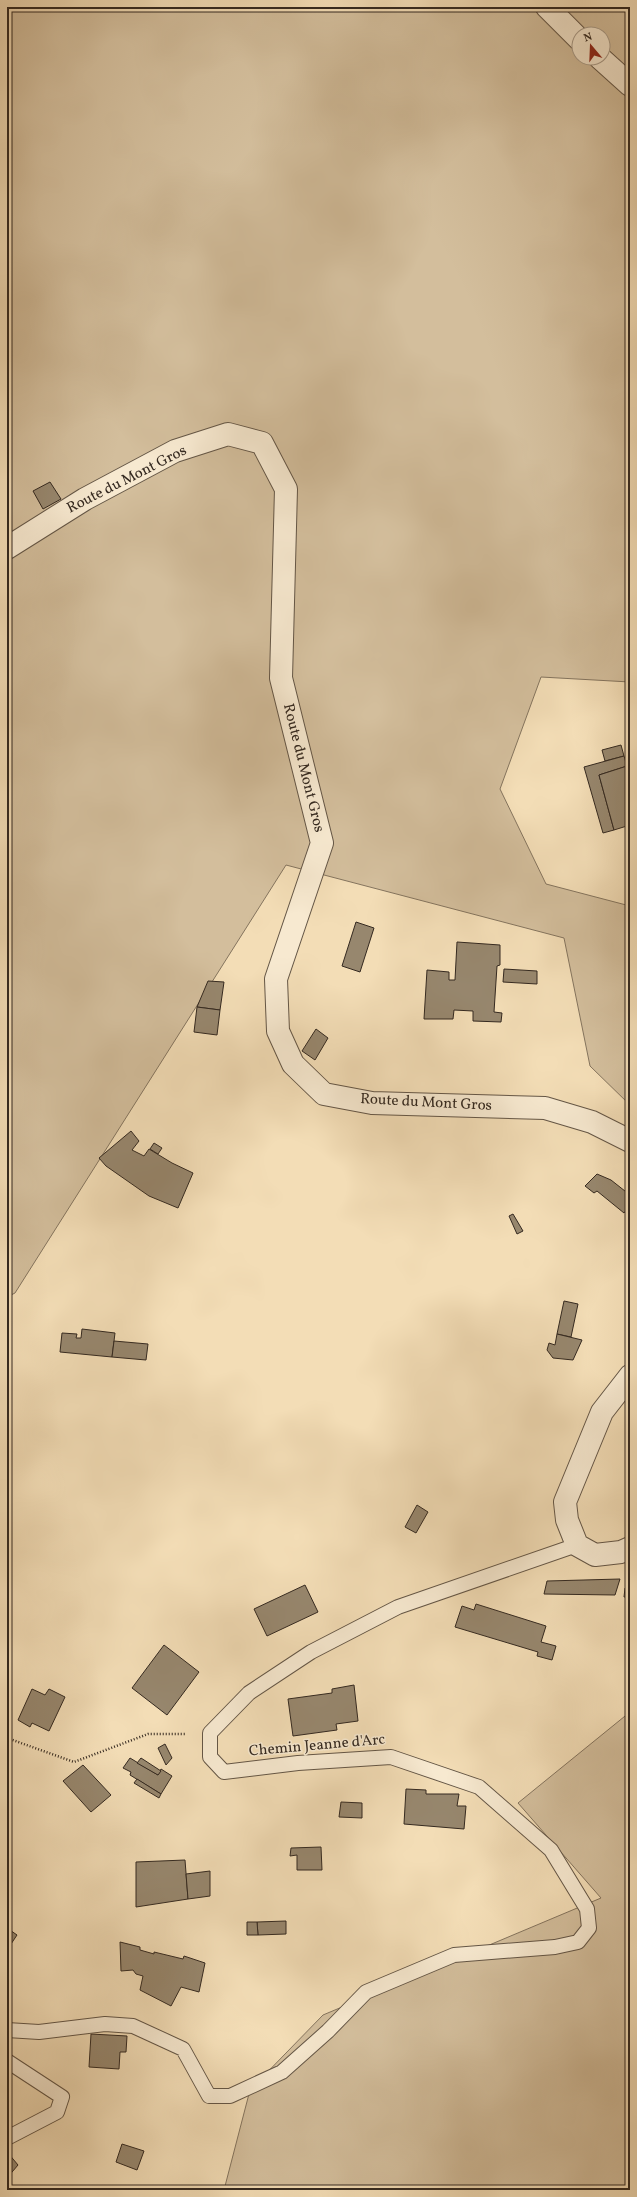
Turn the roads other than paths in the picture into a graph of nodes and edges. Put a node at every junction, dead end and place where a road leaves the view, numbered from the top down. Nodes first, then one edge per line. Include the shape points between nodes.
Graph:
1 (547, 7) edge
2 (571, 31) edge
3 (609, 66) edge
4 (630, 85) edge
5 (7, 548) edge
6 (630, 1141) edge
7 (630, 1376) edge
8 (577, 1545) junction
9 (630, 1548) edge
10 (7, 2030) edge
11 (7, 2061) edge
12 (7, 2138) edge

1 - 2 street
3 - 4 street
5 - 6 street, Route du Mont Gros via 85,499 175,451 228,434 262,443 286,489 281,678 322,843 276,979 278,1031 293,1064 324,1094 372,1103 545,1108 592,1122
7 - 8 street via 602,1412 565,1502 567,1520
8 - 9 street via 595,1555 621,1552
8 - 10 lane, Chemin Jeanne d'Arc via 398,1606 311,1652 249,1693 210,1733 210,1757 224,1772 391,1756 479,1787 551,1850 587,1909 589,1928 578,1942 555,1947 454,1955 366,1992 328,2031 282,2072 230,2096 209,2096 184,2048 133,2026 105,2024 39,2032
11 - 12 lane via 62,2097 57,2112

